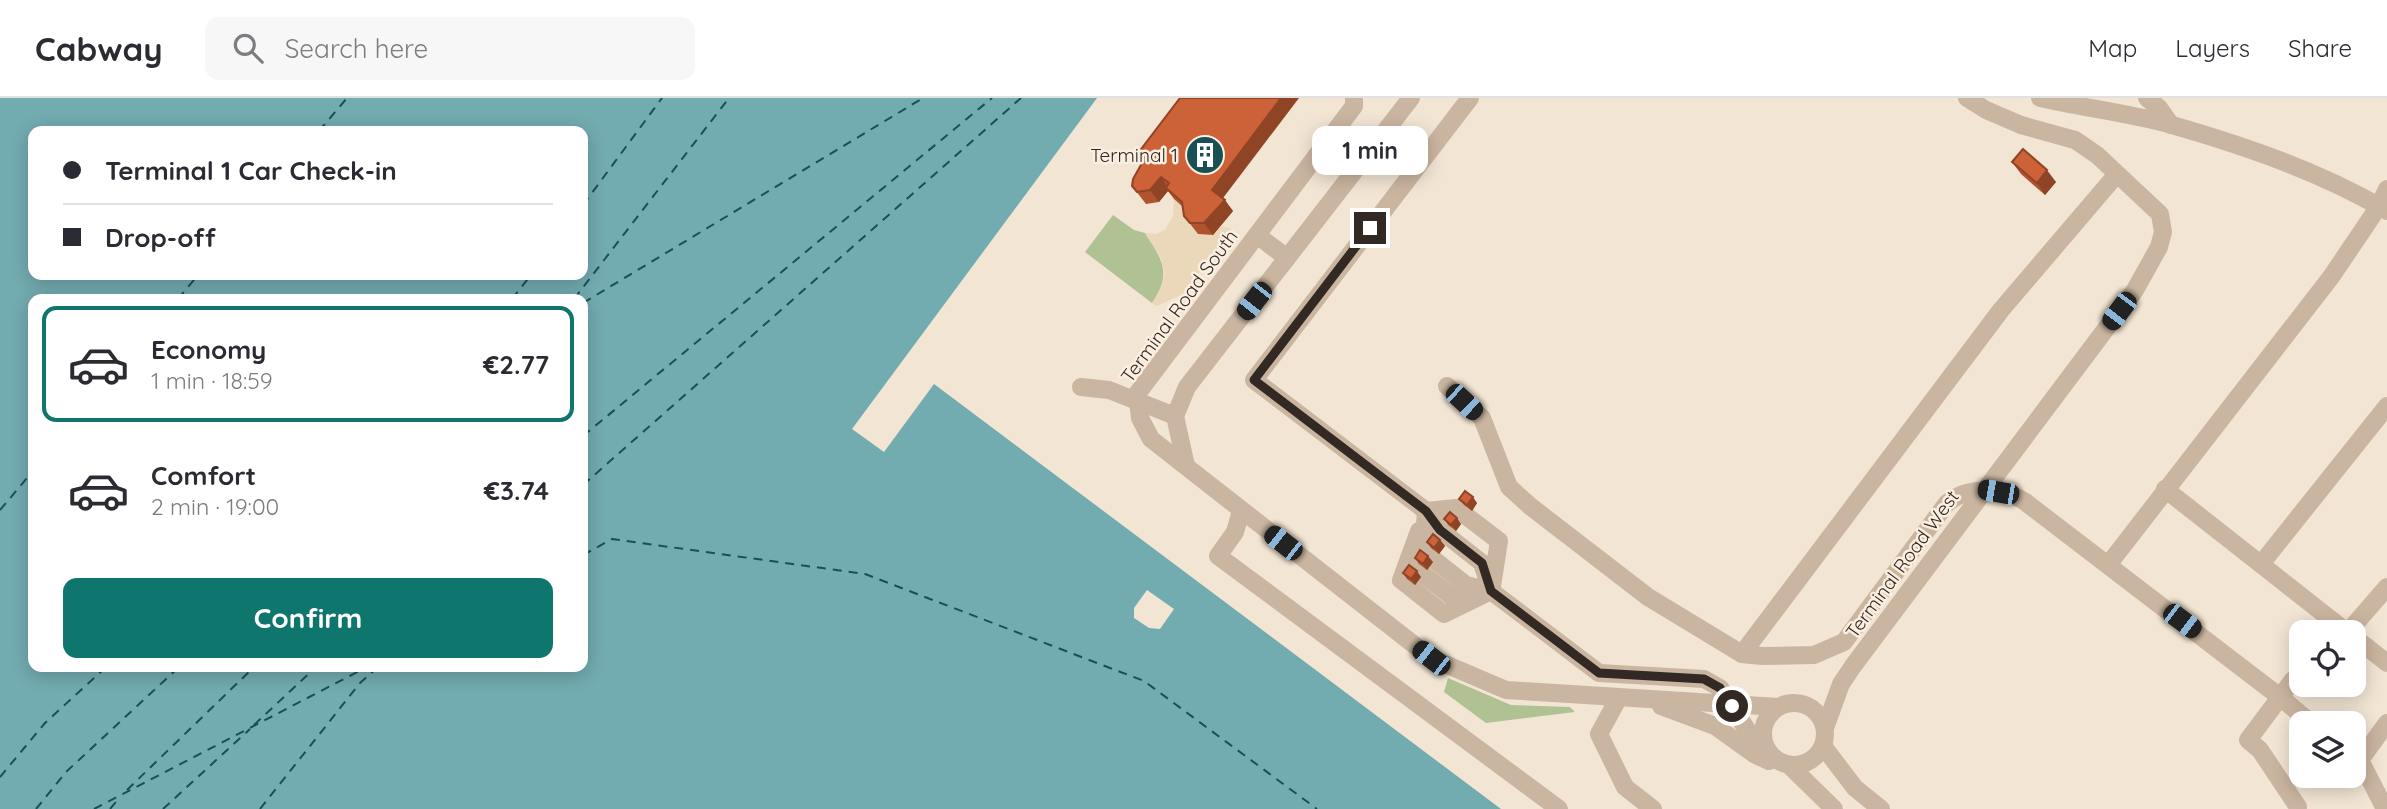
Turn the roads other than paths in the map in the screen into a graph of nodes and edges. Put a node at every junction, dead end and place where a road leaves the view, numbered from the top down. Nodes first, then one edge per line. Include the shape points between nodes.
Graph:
1 (1354, 98) edge
2 (1410, 98) edge
3 (1470, 98) edge
4 (1967, 98) edge
5 (2041, 98) edge
6 (2147, 98) edge
7 (2171, 125) junction
8 (2032, 128) junction
9 (2117, 174) junction
10 (2387, 189) edge
11 (2383, 209) edge
12 (1257, 235) junction
13 (1287, 258) junction
14 (1447, 386) dead end
15 (1081, 387) dead end
16 (1138, 401) junction
17 (2387, 406) edge
18 (1175, 416) junction
19 (1186, 467) junction
20 (2165, 489) junction
21 (1983, 490) junction
22 (1241, 510) junction
23 (1426, 511) junction
24 (2261, 564) junction
25 (2108, 565) junction
26 (2387, 587) edge
27 (1491, 591) junction
28 (2332, 620) edge
29 (2358, 620) edge
30 (2366, 646) edge
31 (1742, 654) junction
32 (2387, 663) edge
33 (2245, 670) junction
34 (2289, 677) edge
35 (2289, 687) edge
36 (2280, 697) junction
37 (1618, 699) junction
38 (1641, 699) junction
39 (1732, 706) junction
40 (1778, 707) junction
41 (2297, 711) edge
42 (2387, 723) edge
43 (1824, 737) junction
44 (2366, 748) edge
45 (1778, 759) junction
46 (2366, 774) edge
47 (2298, 807) dead end
48 (1559, 809) edge
49 (1653, 809) edge
50 (1833, 809) edge
51 (1881, 809) edge
52 (2385, 809) edge

1 - 12 street, Terminal Road South via 1354,106
2 - 13 street
3 - 23 street via 1254,380
4 - 8 street, Terminal Road West
5 - 7 street
5 - 8 street
6 - 7 street
7 - 11 street via 2291,166
8 - 9 street, Terminal Road West via 2075,140
9 - 21 street, Terminal Road West via 2160,214 2163,232 2148,269
9 - 31 street via 2001,310
10 - 11 street
11 - 20 street
12 - 13 street, Terminal Road South
12 - 16 street, Terminal Road South via 1137,394
13 - 18 street via 1187,387
14 - 31 street via 1482,418 1509,487 1648,597
15 - 16 street via 1109,390
16 - 18 street
16 - 19 street, Terminal Road South via 1140,418 1151,439
17 - 24 street
18 - 19 street
19 - 22 street, Terminal Road South
20 - 24 street
20 - 25 street
21 - 25 street via 2014,495
21 - 31 street via 1956,495 1947,503 1844,642 1814,655
21 - 43 street, Terminal Road West via 1841,684
22 - 37 street, Terminal Road South via 1431,658 1506,690
22 - 48 street via 1235,532 1219,556
23 - 27 street via 1440,530 1482,563
23 - 27 street via 1423,551 1466,585
23 - 27 street via 1456,508 1499,541
23 - 27 street via 1406,573 1455,599
24 - 28 street
25 - 33 street
26 - 29 street
27 - 39 street via 1599,673 1704,679 1720,688
30 - 32 street
33 - 34 street
33 - 36 street
35 - 36 street
36 - 41 street
36 - 47 street via 2248,740 2260,750
37 - 38 street, Terminal Road South
37 - 49 street via 1599,734 1625,787
38 - 39 street, Terminal Road South
38 - 45 street, Terminal Road South via 1715,726 1766,760
39 - 40 street, Terminal Road South
39 - 45 street via 1751,736
40 - 43 street via 1788,703 1808,706 1822,719
40 - 45 street via 1766,722 1764,741
42 - 44 street
43 - 45 street via 1810,762
43 - 51 street via 1855,788
45 - 50 street, Terminal Road South
46 - 52 street

